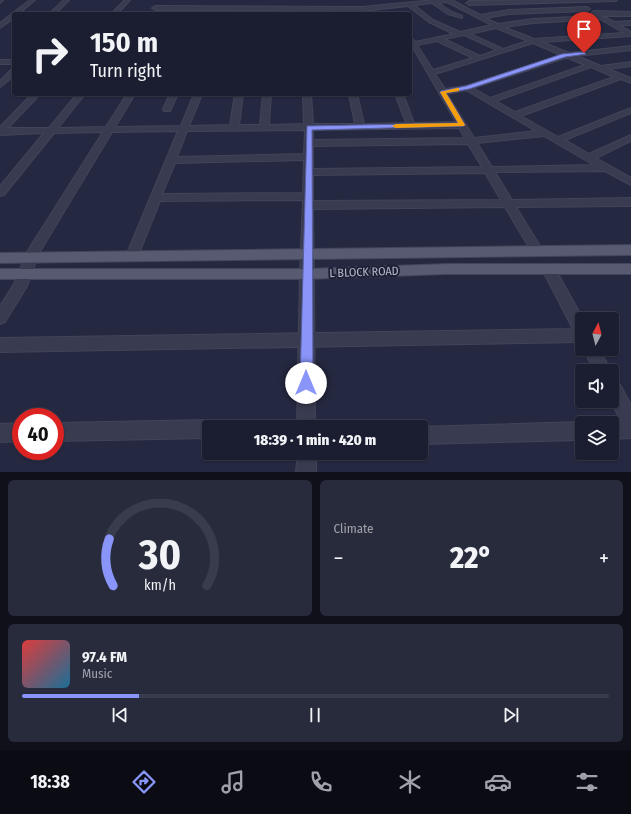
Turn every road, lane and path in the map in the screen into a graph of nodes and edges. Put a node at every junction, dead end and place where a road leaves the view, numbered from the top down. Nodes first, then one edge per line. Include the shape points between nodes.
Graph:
1 (33, 0) edge
2 (67, 0) edge
3 (128, 0) edge
4 (161, 0) edge
5 (193, 0) edge
6 (383, 0) edge
7 (449, 0) edge
8 (573, 0) edge
9 (615, 0) edge
10 (416, 2) edge
11 (433, 2) junction
12 (469, 3) dead end
13 (409, 4) junction
14 (235, 6) junction
15 (389, 6) junction
16 (188, 8) junction
17 (260, 9) edge
18 (304, 9) edge
19 (336, 9) edge
20 (366, 9) edge
21 (587, 9) junction
22 (284, 11) edge
23 (18, 12) edge
24 (54, 12) edge
25 (116, 12) edge
26 (185, 12) edge
27 (233, 12) edge
28 (393, 12) edge
29 (631, 14) edge
30 (12, 16) edge
31 (599, 16) junction
32 (460, 17) dead end
33 (480, 18) junction
34 (12, 23) edge
35 (631, 23) edge
36 (1, 24) edge
37 (612, 24) junction
38 (497, 26) junction
39 (462, 34) junction
40 (630, 34) edge
41 (438, 39) junction
42 (534, 41) junction
43 (412, 43) edge
44 (412, 44) edge
45 (631, 48) edge
46 (503, 51) junction
47 (568, 55) junction
48 (479, 58) junction
49 (0, 62) edge
50 (12, 62) edge
51 (631, 64) edge
52 (591, 65) junction
53 (600, 69) junction
54 (431, 73) junction
55 (12, 74) edge
56 (620, 77) junction
57 (631, 81) edge
58 (0, 85) edge
59 (467, 88) junction
60 (443, 92) junction
61 (34, 96) edge
62 (79, 96) edge
63 (130, 96) edge
64 (173, 96) edge
65 (197, 96) edge
66 (239, 96) edge
67 (267, 96) edge
68 (307, 96) edge
69 (353, 96) edge
70 (400, 96) edge
71 (490, 101) junction
72 (167, 109) dead end
73 (631, 110) edge
74 (515, 116) junction
75 (462, 125) junction
76 (411, 126) junction
77 (360, 127) junction
78 (264, 128) junction
79 (309, 128) junction
80 (183, 129) junction
81 (234, 129) junction
82 (51, 130) junction
83 (110, 130) junction
84 (0, 131) edge
85 (545, 133) junction
86 (631, 138) edge
87 (558, 140) junction
88 (472, 141) junction
89 (309, 143) junction
90 (308, 157) junction
91 (589, 158) junction
92 (170, 160) junction
93 (607, 168) junction
94 (489, 170) junction
95 (308, 172) junction
96 (631, 182) edge
97 (0, 193) edge
98 (155, 198) junction
99 (308, 200) junction
100 (631, 202) edge
101 (509, 203) junction
102 (631, 250) edge
103 (537, 251) junction
104 (307, 255) junction
105 (132, 256) junction
106 (30, 257) junction
107 (0, 258) edge
108 (548, 269) junction
109 (631, 269) edge
110 (24, 273) junction
111 (0, 274) edge
112 (307, 274) junction
113 (0, 318) edge
114 (575, 321) edge
115 (575, 334) edge
116 (307, 340) junction
117 (0, 345) edge
118 (619, 400) edge
119 (306, 420) edge
120 (631, 422) edge
121 (202, 429) edge
122 (631, 429) edge
123 (619, 430) edge
124 (575, 431) edge
125 (12, 432) edge
126 (64, 432) edge
127 (0, 433) edge
128 (428, 435) edge
129 (306, 460) edge
130 (306, 472) edge

1 - 23 street
2 - 24 street
3 - 25 street
4 - 16 street via 153,9
5 - 16 street
6 - 15 street
7 - 11 street
7 - 33 street
8 - 9 street
8 - 12 street
8 - 21 street
10 - 11 street
10 - 13 street
11 - 32 street
13 - 15 street
13 - 39 street via 430,21
14 - 16 street
14 - 17 street
14 - 27 street
15 - 20 street
15 - 28 street
16 - 26 street
17 - 22 street
18 - 19 street
18 - 22 street
19 - 20 street
21 - 31 street
21 - 33 street via 509,12
29 - 31 street
30 - 36 street
31 - 37 street
31 - 38 street
33 - 38 street
34 - 36 street
35 - 37 street
37 - 40 street
38 - 39 street
38 - 42 street
39 - 41 street
39 - 46 street
40 - 42 street
41 - 43 street
41 - 48 street
42 - 46 street
42 - 47 street
44 - 54 street
45 - 47 street
46 - 48 street
47 - 52 street
47 - 59 street
48 - 54 street
49 - 50 street
51 - 53 street
52 - 53 street
52 - 71 street
53 - 56 street
54 - 60 street
55 - 58 street
56 - 57 street
56 - 74 street
59 - 60 street
59 - 71 street
60 - 75 street
61 - 84 street
62 - 82 street
63 - 83 street
64 - 72 street
65 - 80 street
66 - 81 street
67 - 78 street
68 - 79 street
69 - 77 street
70 - 76 street
71 - 74 street
73 - 87 street
74 - 85 street
75 - 76 street
75 - 88 street
76 - 77 street
77 - 79 street
78 - 79 street
78 - 81 street
79 - 89 street
80 - 81 street
80 - 83 street
80 - 92 street
82 - 83 street
82 - 84 street
82 - 97 street
83 - 106 street
85 - 87 street
85 - 88 street
86 - 91 street
87 - 91 street
88 - 89 street
88 - 94 street
89 - 90 street
90 - 92 street
90 - 95 street
91 - 93 street
92 - 98 street
93 - 94 street
93 - 96 street
94 - 95 street
94 - 101 street
95 - 99 street
98 - 99 street
98 - 105 street
99 - 101 street
99 - 104 street
100 - 101 street
101 - 103 street
102 - 103 main road, L BLOCK ROAD
103 - 104 main road, L BLOCK ROAD
104 - 105 main road, L BLOCK ROAD
104 - 112 street
105 - 106 main road, L BLOCK ROAD
106 - 107 main road, L BLOCK ROAD
106 - 110 street
108 - 109 main road, L BLOCK ROAD
108 - 112 main road, L BLOCK ROAD via 447,268
108 - 114 street
110 - 111 main road, L BLOCK ROAD
110 - 112 main road, L BLOCK ROAD
110 - 113 street via 20,286
112 - 116 street
115 - 116 street
116 - 117 street
116 - 119 street
118 - 120 street
121 - 126 street
122 - 123 street
124 - 128 street
125 - 127 street
129 - 130 street

